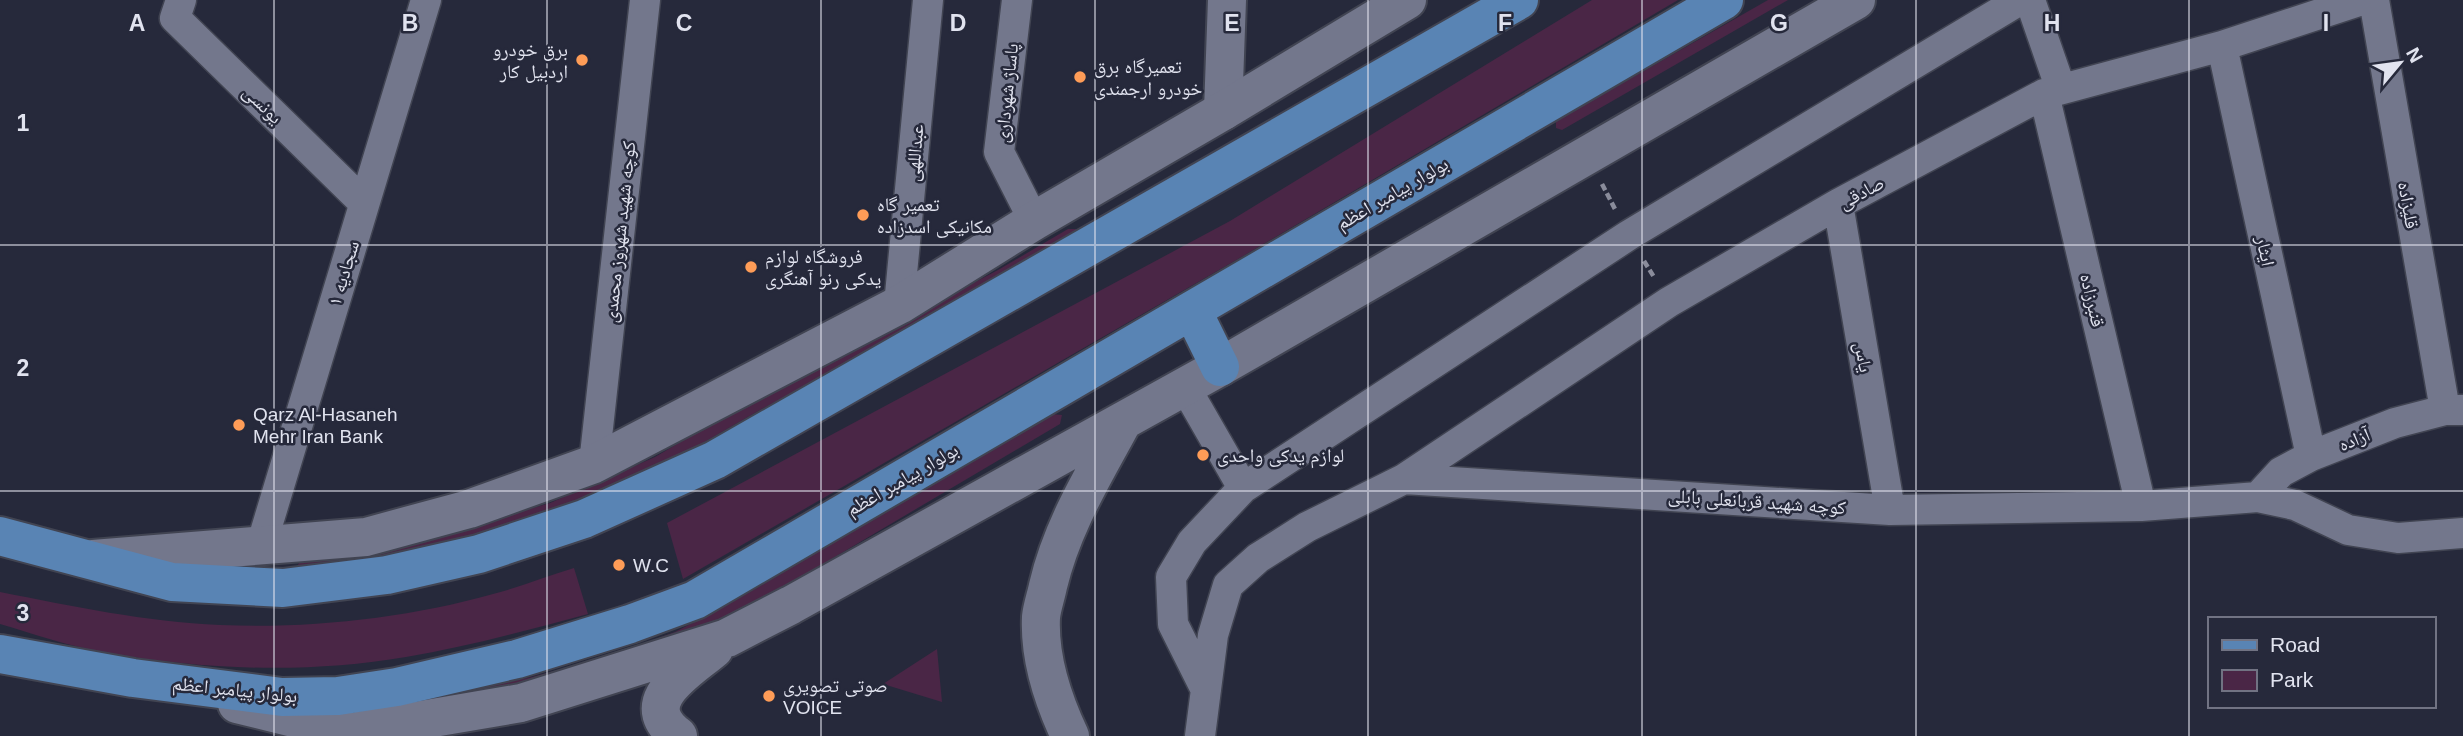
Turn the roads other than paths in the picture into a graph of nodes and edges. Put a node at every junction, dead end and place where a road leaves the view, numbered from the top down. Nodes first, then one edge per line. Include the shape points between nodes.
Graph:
1 (181, 0) edge
2 (426, 0) edge
3 (645, 0) edge
4 (928, 0) edge
5 (1017, 0) edge
6 (1227, 0) edge
7 (1407, 0) edge
8 (1519, 0) edge
9 (1724, 0) edge
10 (1856, 0) edge
11 (2020, 0) edge
12 (2030, 0) edge
13 (2362, 0) edge
14 (2374, 0) edge
15 (2222, 46) junction
16 (2050, 84) junction
17 (1223, 111) junction
18 (365, 202) junction
19 (1838, 204) junction
20 (1034, 221) junction
21 (899, 305) junction
22 (1192, 310) junction
23 (1220, 367) junction
24 (1185, 387) junction
25 (2454, 410) edge
26 (1123, 421) junction
27 (2311, 456) junction
28 (594, 464) junction
29 (1404, 479) junction
30 (1243, 488) junction
31 (2258, 497) junction
32 (2141, 506) junction
33 (1890, 510) junction
34 (2463, 533) edge
35 (0, 536) edge
36 (261, 546) junction
37 (88, 559) junction
38 (727, 638) junction
39 (0, 654) edge
40 (133, 678) junction
41 (1206, 690) junction
42 (359, 734) edge
43 (678, 736) edge
44 (1070, 736) edge
45 (1200, 736) edge

1 - 18 street, یونسی via 176,18
2 - 18 street, سجادیه ۱
3 - 28 street, کوچه شهید شهروز محمدی
4 - 21 street, عبداللهی
5 - 20 street, پاساژ شهرداری via 999,152
6 - 17 main road
7 - 17 main road
8 - 37 main road via 715,460 584,519 479,554 387,575 283,588 172,582
9 - 22 main road, بولوار پیامبر اعظم
10 - 23 main road
11 - 30 street via 1629,235
12 - 16 street, قنبرزاده
13 - 15 street, صادقی
14 - 25 street, قلیزاده
15 - 16 street, صادقی
15 - 27 street, ایثار
16 - 19 street, صادقی
16 - 32 street, قنبرزاده
17 - 20 main road
18 - 36 street, سجادیه ۱
19 - 29 street, صادقی via 1670,302
19 - 33 street, یاس
20 - 21 main road
21 - 28 main road
22 - 23 main road
22 - 40 main road, بولوار پیامبر اعظم via 695,600 630,624 517,659 397,687 338,695 282,697
23 - 24 main road
24 - 26 main road
24 - 30 street
25 - 27 street, آزاده via 2395,423
26 - 38 main road
26 - 44 main road via 1070,520 1041,616 1044,663
27 - 31 street, آزاده via 2281,472
28 - 36 main road via 469,509 366,537
29 - 33 street, کوچه شهید قربانعلی بابلی
29 - 41 street, کوچه شهید قربانعلی بابلی via 1307,527 1258,558 1228,585 1213,635
30 - 41 street via 1192,542 1171,577 1173,624
31 - 32 street, کوچه شهید قربانعلی بابلی
31 - 34 street, کوچه شهید قربانعلی بابلی via 2295,505 2348,530 2398,538
32 - 33 street, کوچه شهید قربانعلی بابلی
35 - 37 main road
36 - 37 main road
38 - 42 main road via 521,703
38 - 43 main road via 664,692 660,708 667,727
39 - 40 main road, بولوار پیامبر اعظم
40 - 42 main road
41 - 45 street, کوچه شهید قربانعلی بابلی

